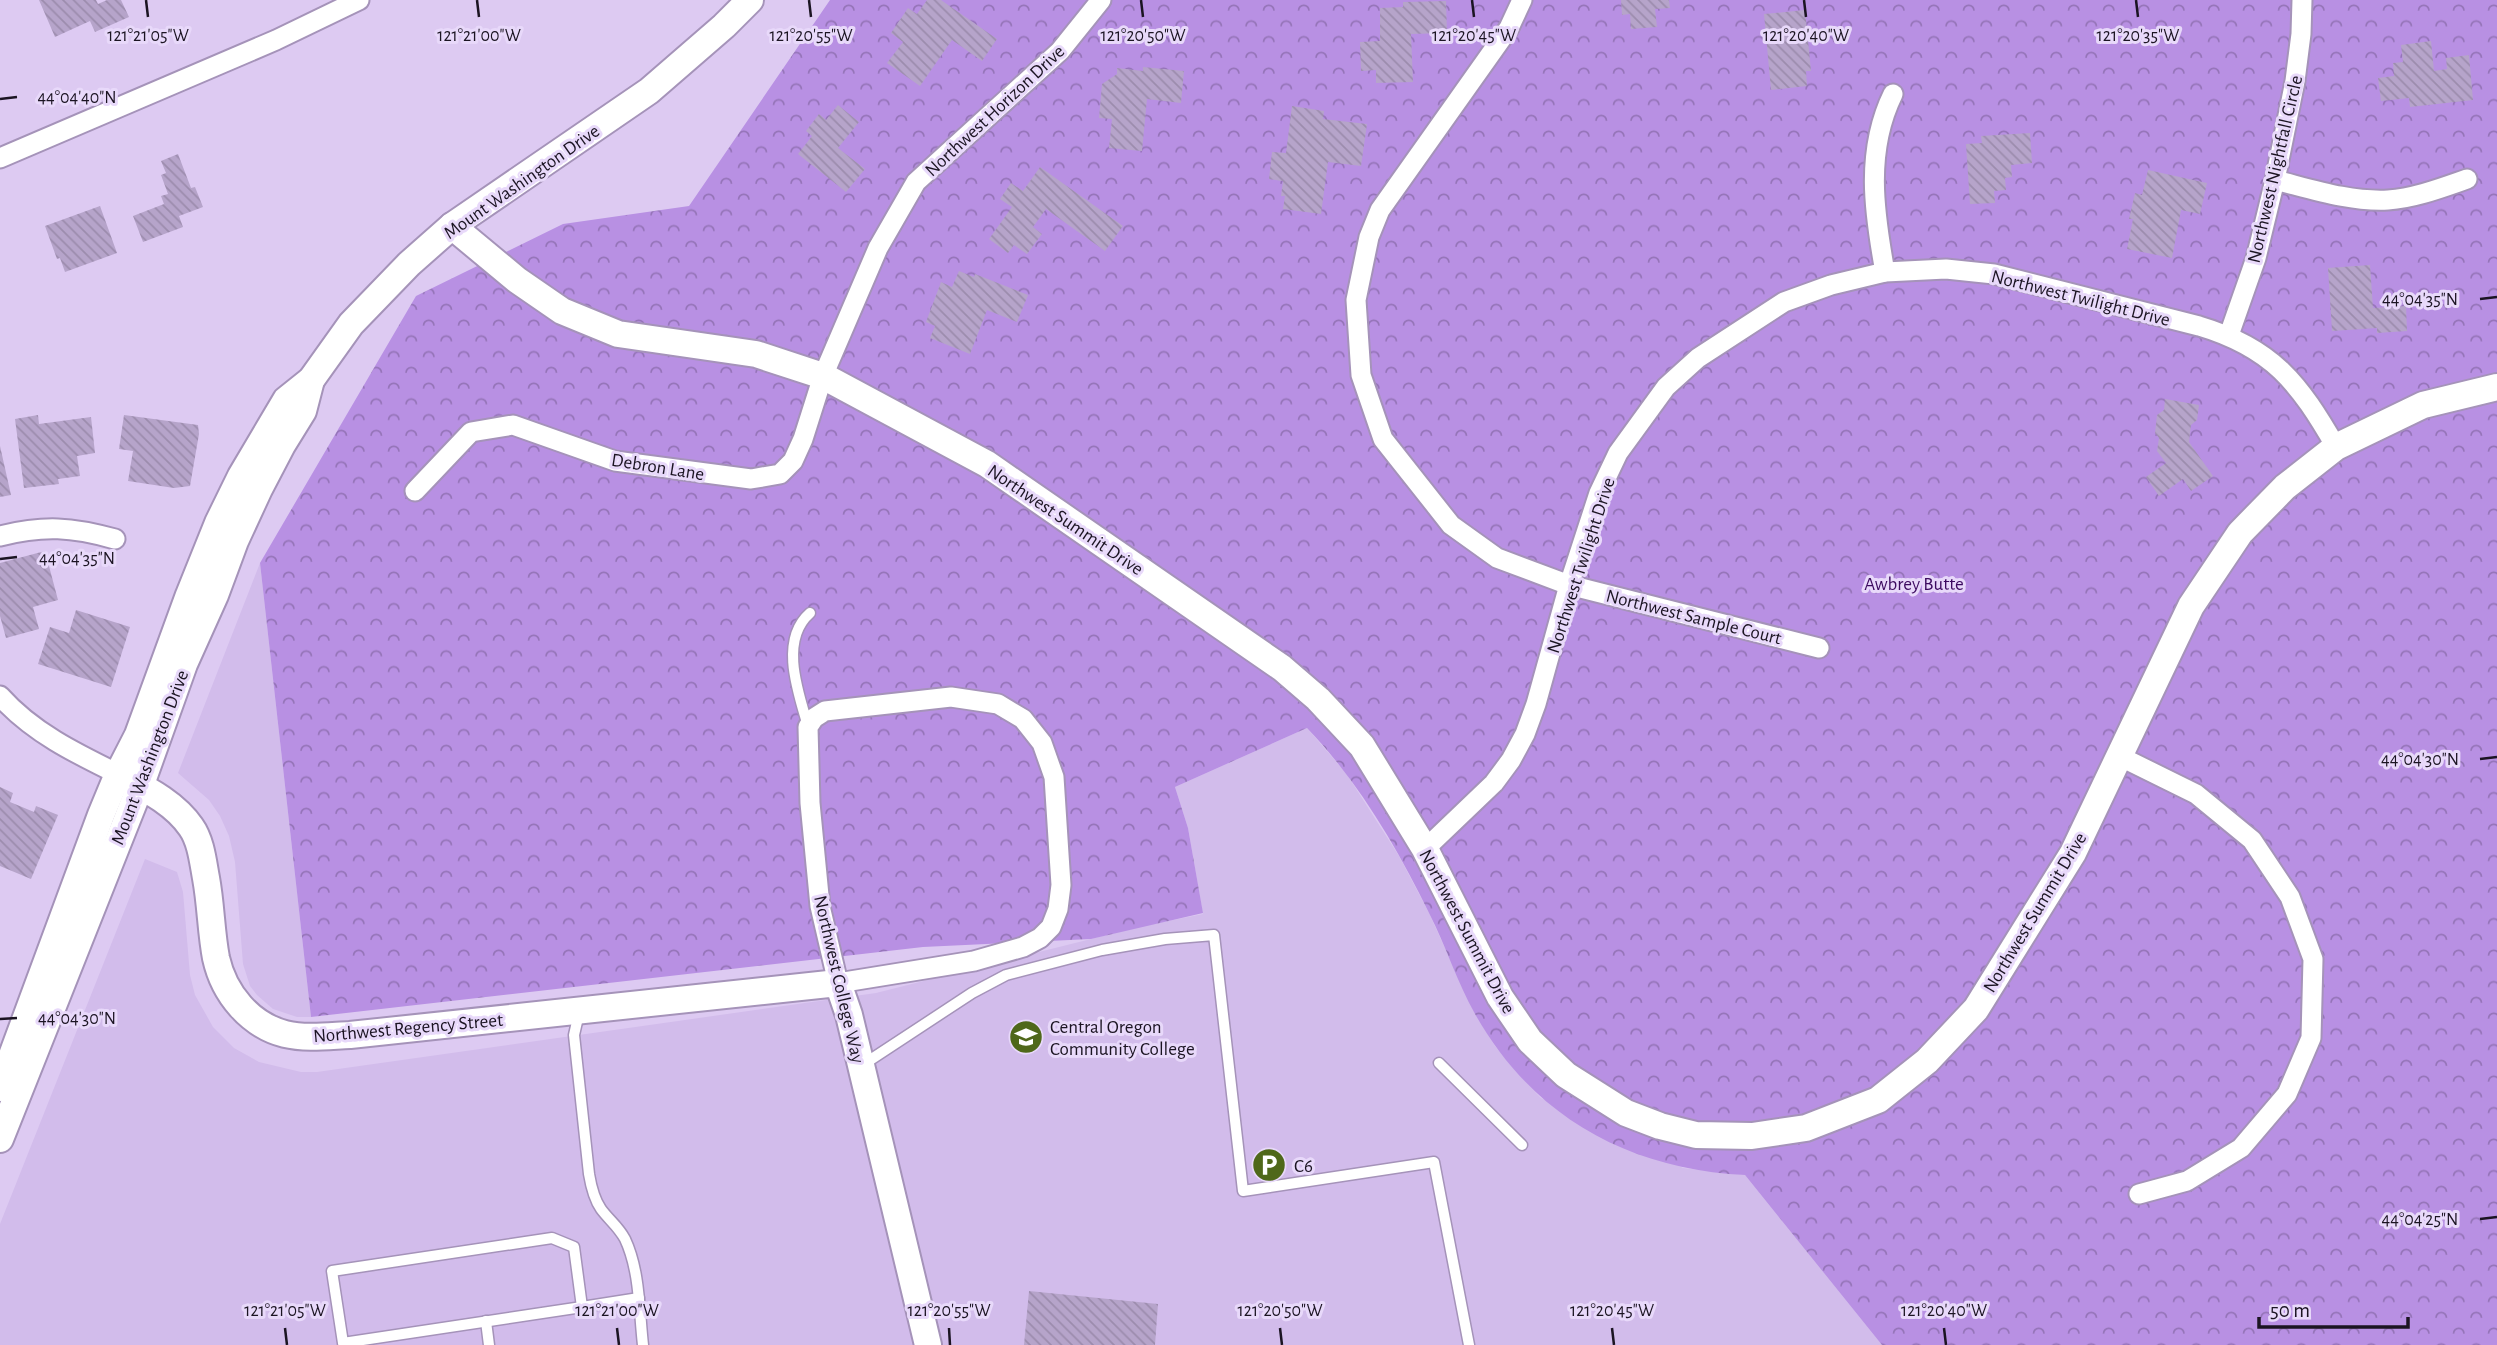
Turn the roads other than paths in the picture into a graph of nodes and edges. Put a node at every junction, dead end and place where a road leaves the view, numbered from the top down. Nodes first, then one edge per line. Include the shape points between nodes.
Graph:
1 (359, 0) edge
2 (750, 0) edge
3 (1101, 0) edge
4 (1522, 0) edge
5 (2302, 0) edge
6 (1892, 94) dead end
7 (0, 158) edge
8 (2467, 179) dead end
9 (2275, 180) junction
10 (452, 226) junction
11 (1885, 272) junction
12 (2229, 335) junction
13 (823, 376) junction
14 (2497, 387) edge
15 (2336, 447) junction
16 (415, 491) dead end
17 (0, 536) edge
18 (116, 540) dead end
19 (1569, 585) junction
20 (810, 613) dead end
21 (1819, 648) dead end
22 (0, 696) edge
23 (808, 727) junction
24 (2119, 756) junction
25 (129, 781) junction
26 (1425, 849) junction
27 (838, 983) junction
28 (579, 1011) junction
29 (1439, 1063) dead end
30 (860, 1066) junction
31 (0, 1088) edge
32 (0, 1139) edge
33 (1522, 1145) dead end
34 (2139, 1194) dead end
35 (639, 1298) junction
36 (582, 1307) junction
37 (486, 1321) junction
38 (489, 1345) edge
39 (643, 1345) edge
40 (928, 1345) edge
41 (1469, 1345) edge

1 - 7 street
2 - 10 street, Mount Washington Drive via 649,91
3 - 13 street, Northwest Horizon Drive via 1060,51 916,182 878,248
4 - 19 street via 1509,28 1380,210 1369,237 1356,300 1360,374 1383,439 1451,525 1497,558
5 - 9 street, Northwest Nightfall Circle via 2296,69
6 - 11 street via 1877,137 1873,191
8 - 9 street via 2388,200 2326,193
9 - 12 street, Northwest Nightfall Circle via 2256,258
10 - 13 street, Northwest Summit Drive via 562,311 618,334 756,354
10 - 25 street, Mount Washington Drive via 351,324 311,380 286,400 241,476 189,595 138,735
11 - 12 street, Northwest Twilight Drive via 1945,269 1994,274
11 - 19 street, Northwest Twilight Drive via 1784,302 1698,358 1666,387 1599,493
12 - 15 street, Northwest Twilight Drive via 2273,362 2293,381
13 - 16 street, Debron Lane via 803,439 793,461 780,474 751,479 615,461 513,425 471,432
13 - 26 street, Northwest Summit Drive via 987,464 1282,668 1362,746
14 - 15 street, Northwest Summit Drive via 2423,405
15 - 24 street, Northwest Summit Drive via 2285,487 2240,533 2191,606
17 - 18 street via 56,527
19 - 21 street, Northwest Sample Court
19 - 26 street, Northwest Twilight Drive via 1536,704 1511,760 1494,783
20 - 23 lane, Northwest College Way via 796,630 794,646 796,685
22 - 25 street, Northwest Regency Street via 18,716
23 - 27 street, Northwest College Way via 820,906
23 - 27 street via 825,711 951,697 998,704 1023,719 1042,743 1054,777 1061,885 1058,909 1041,937 974,961
24 - 26 street, Northwest Summit Drive via 2073,852 1976,1009 1927,1061 1878,1100 1806,1128 1752,1136 1696,1135 1660,1126 1626,1113 1566,1075 1530,1041 1500,996
24 - 34 street via 2196,794 2252,840 2290,897 2313,959 2311,1038 2287,1094 2241,1148 2187,1181
25 - 28 street, Northwest Regency Street via 173,807 192,829 202,854 216,960 230,993 262,1025 285,1034 324,1036
25 - 31 street, Mount Washington Drive
25 - 32 street, Mount Washington Drive
27 - 28 street, Northwest Regency Street
27 - 30 street, Northwest College Way
28 - 35 lane via 574,1035 589,1174 602,1210 615,1222 629,1249
29 - 33 lane
30 - 40 street, Northwest College Way
30 - 41 lane via 1006,975 1102,950 1214,935 1243,1191 1434,1162
35 - 36 lane
35 - 39 lane
36 - 37 lane
36 - 37 lane via 574,1247 552,1238 332,1271 342,1343
37 - 38 lane

